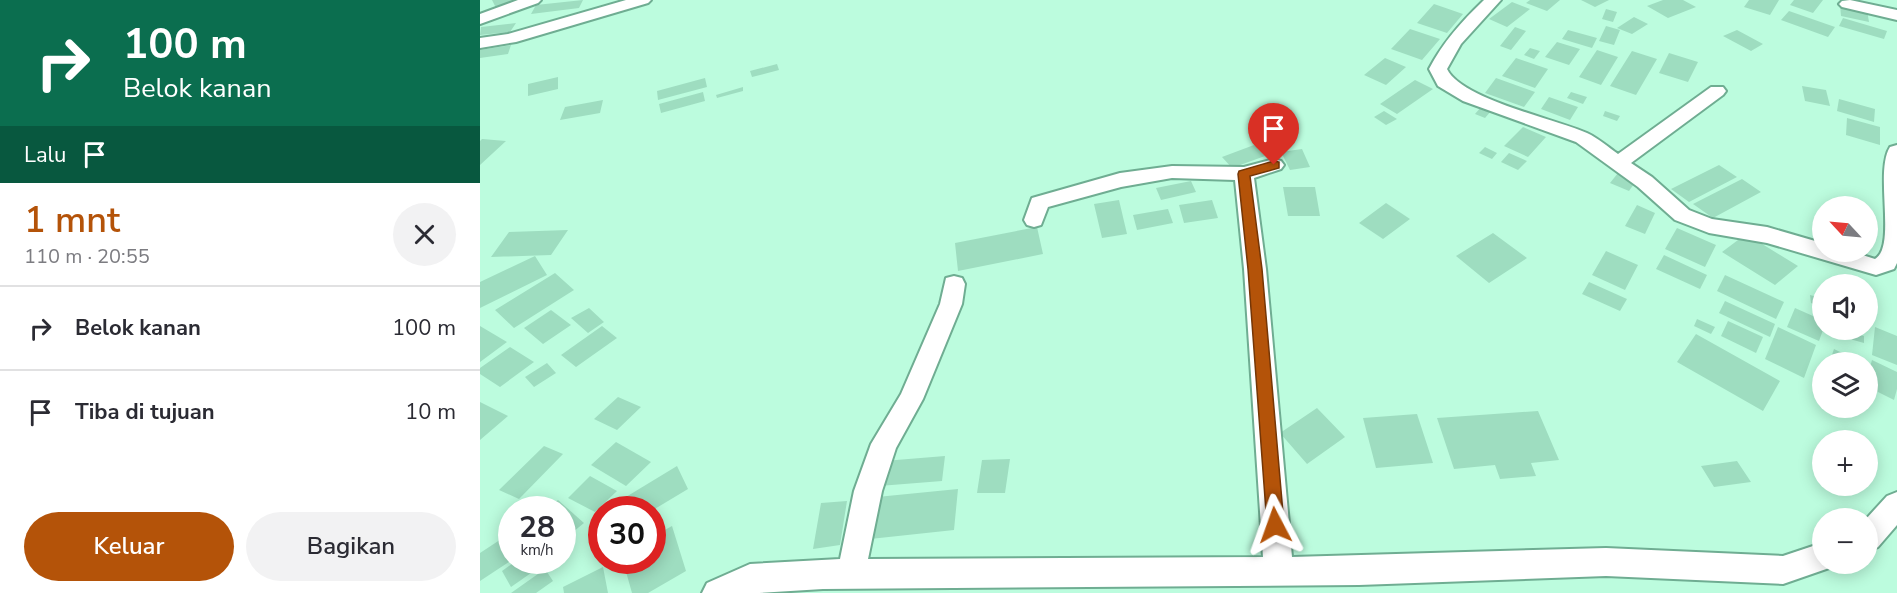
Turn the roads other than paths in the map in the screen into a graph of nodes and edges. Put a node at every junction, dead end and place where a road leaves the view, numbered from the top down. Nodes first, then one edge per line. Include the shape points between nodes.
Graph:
1 (533, 0) edge
2 (643, 0) edge
3 (1493, 0) edge
4 (1847, 4) dead end
5 (1897, 15) edge
6 (480, 19) edge
7 (480, 43) edge
8 (1717, 92) dead end
9 (1897, 150) edge
10 (1618, 163) junction
11 (1274, 165) dead end
12 (1244, 174) junction
13 (1034, 220) dead end
14 (1812, 248) edge
15 (1859, 262) edge
16 (954, 284) dead end
17 (1897, 505) edge
18 (1878, 526) edge
19 (1812, 560) edge
20 (1279, 571) junction
21 (851, 574) junction
22 (717, 593) edge

1 - 6 street
2 - 7 street via 510,39
3 - 10 street via 1459,33 1444,56 1438,69 1444,82 1469,97 1583,138
4 - 5 street
8 - 10 street
9 - 15 street via 1893,175 1895,247 1886,263 1876,267
10 - 14 street via 1682,215 1710,226 1767,235
11 - 12 street
12 - 13 street via 1172,172 1120,180 1039,202
12 - 20 street
16 - 21 street via 951,304 911,399 884,444 868,491
17 - 18 street
19 - 20 street via 1783,570 1606,562
20 - 21 street
21 - 22 street via 750,579

